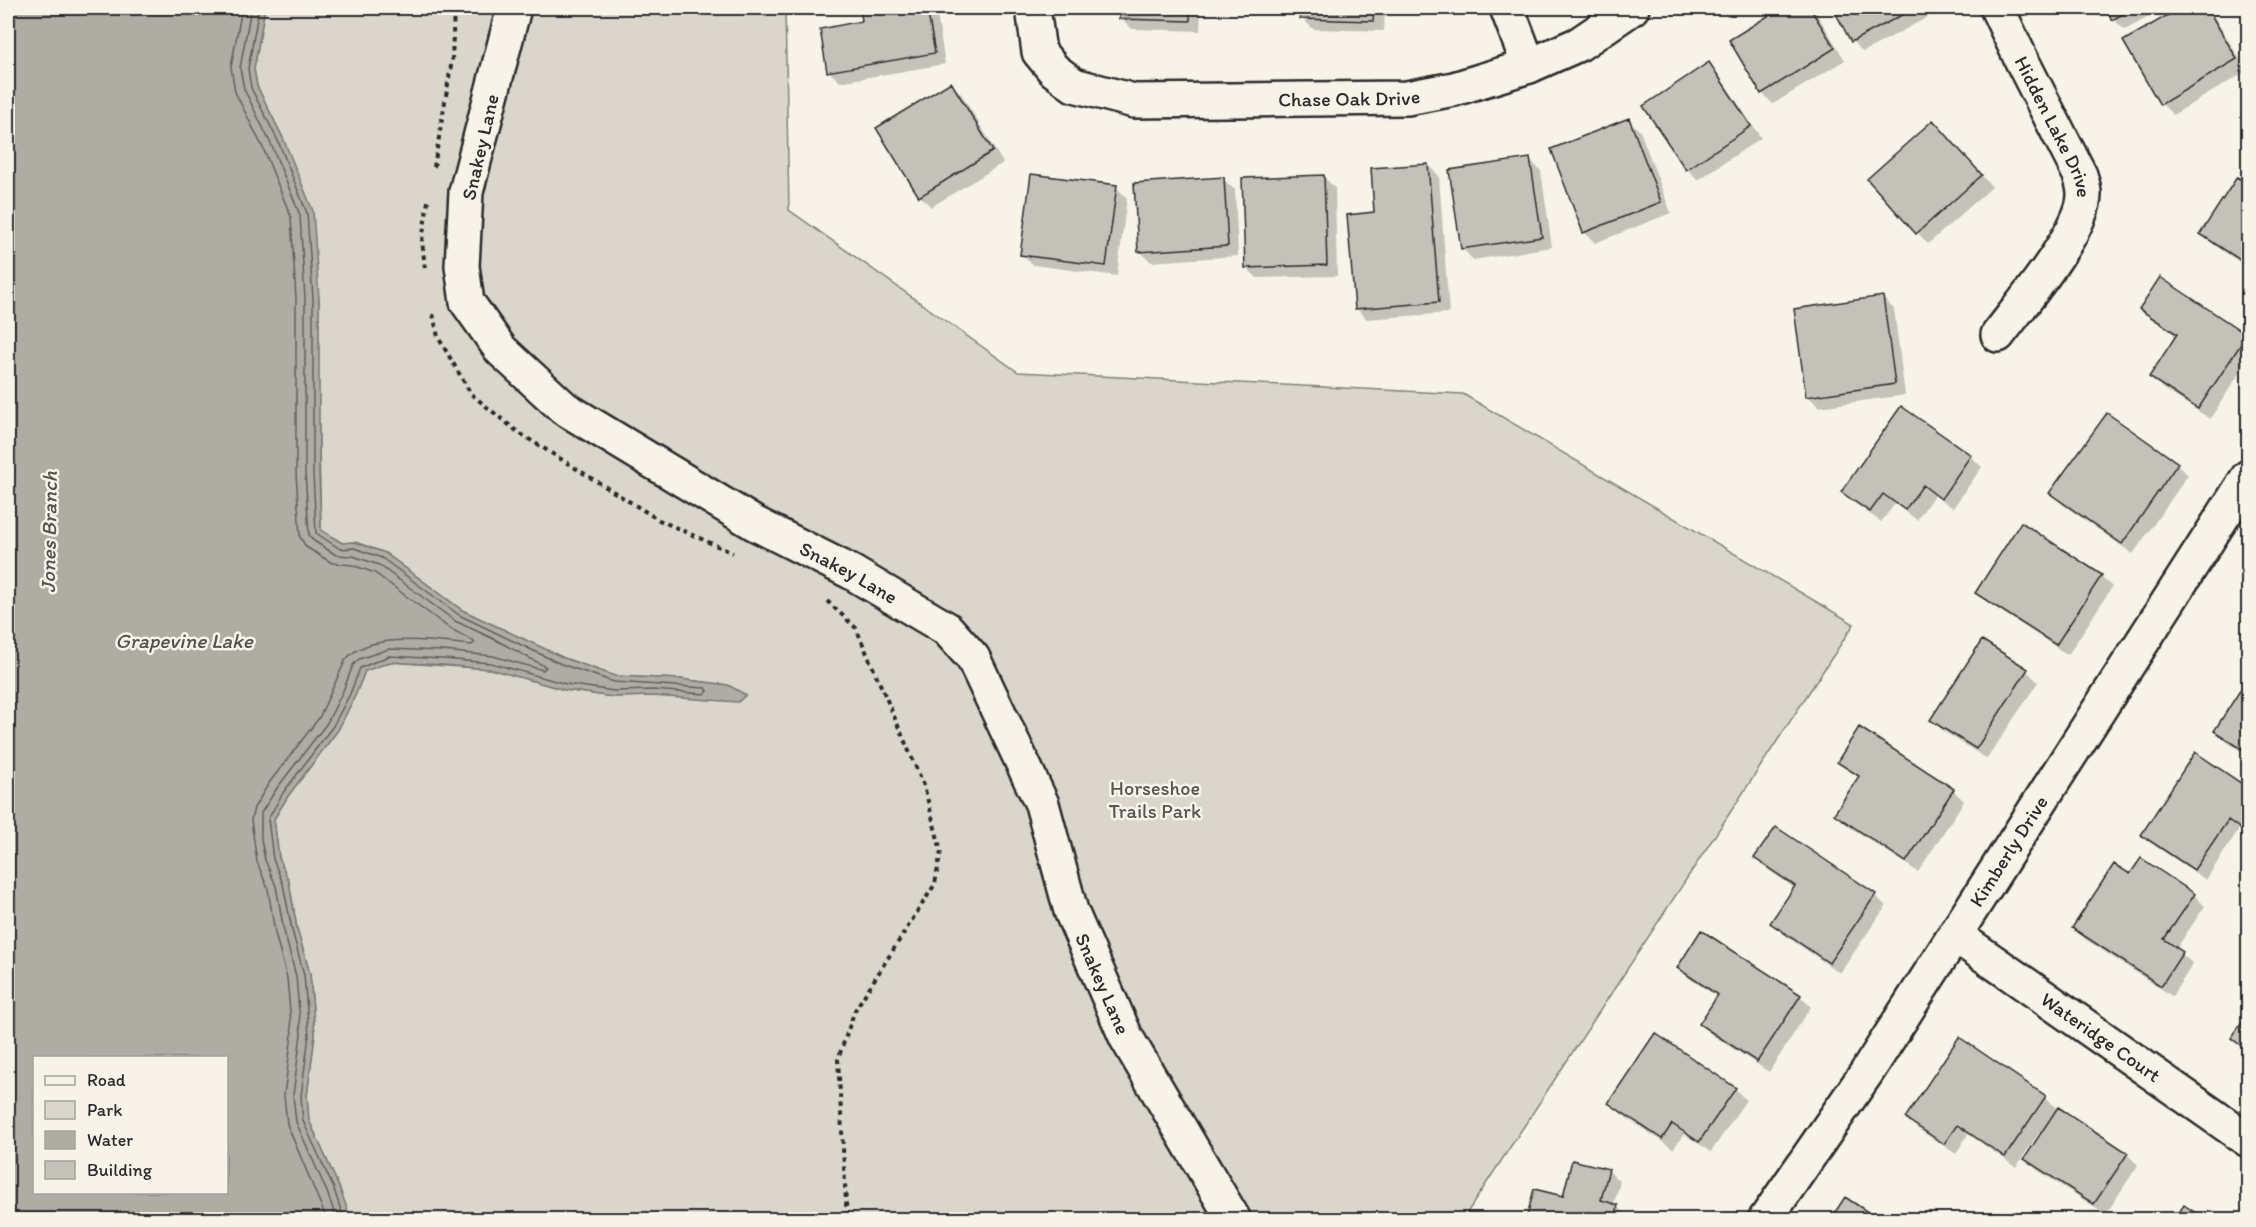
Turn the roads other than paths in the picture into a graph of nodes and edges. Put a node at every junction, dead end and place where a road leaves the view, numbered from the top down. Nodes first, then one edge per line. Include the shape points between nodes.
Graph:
1 (514, 8) edge
2 (1033, 8) edge
3 (1507, 8) edge
4 (1632, 8) edge
5 (1997, 8) edge
6 (1529, 66) junction
7 (1998, 335) dead end
8 (2248, 477) edge
9 (1955, 935) junction
10 (2248, 1140) edge
11 (1234, 1220) edge
12 (1765, 1220) edge

1 - 11 street, Snakey Lane via 466,192 462,266 467,302 501,350 564,408 754,523 851,572 947,629 973,658 1042,804 1071,911 1126,1037
2 - 6 street, Chase Oak Drive via 1039,52 1054,70 1074,85 1134,101 1407,98 1454,89
3 - 6 street
4 - 6 street, Chase Oak Drive via 1579,44
5 - 7 street, Hidden Lake Drive via 2080,175 2085,195 2078,220 2053,263
8 - 9 street, Kimberly Drive
9 - 10 street, Wateridge Court
9 - 12 street, Kimberly Drive

